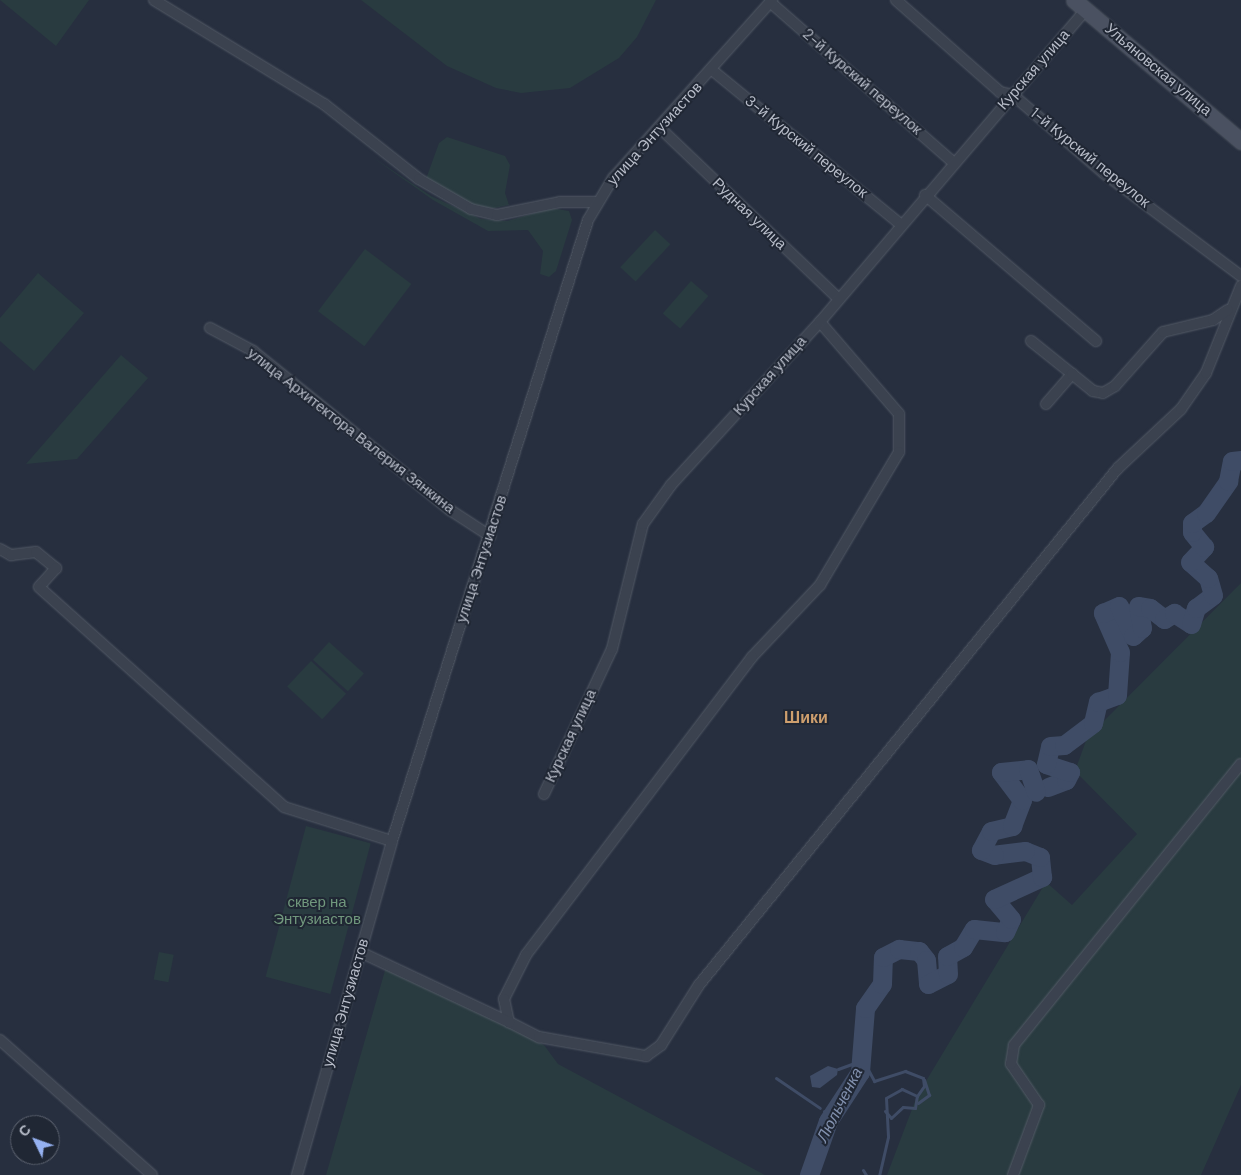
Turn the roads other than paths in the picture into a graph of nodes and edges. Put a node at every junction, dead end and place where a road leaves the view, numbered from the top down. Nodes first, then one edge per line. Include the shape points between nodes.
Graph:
1 (154, 0) edge
2 (896, 0) edge
3 (771, 1) edge
4 (1080, 5) edge
5 (712, 70) junction
6 (1013, 95) junction
7 (660, 130) junction
8 (1241, 141) edge
9 (953, 162) junction
10 (925, 195) junction
11 (597, 202) junction
12 (900, 224) junction
13 (1241, 276) edge
14 (1241, 286) edge
15 (839, 299) junction
16 (1228, 310) junction
17 (820, 322) junction
18 (210, 328) dead end
19 (1032, 341) dead end
20 (1096, 341) dead end
21 (1072, 374) junction
22 (1046, 404) dead end
23 (490, 536) junction
24 (0, 549) edge
25 (1241, 764) edge
26 (544, 794) dead end
27 (392, 841) junction
28 (360, 952) junction
29 (509, 1022) junction
30 (0, 1040) edge
31 (152, 1175) edge
32 (297, 1175) edge
33 (1013, 1175) edge

1 - 11 street via 324,104 419,179 471,209 497,215 560,202
2 - 6 street, 1-й Курский переулок via 1000,92
3 - 5 street, улица Энтузиастов
3 - 9 street, 2-й Курский переулок
4 - 6 street, Курская улица
4 - 8 main road, Ульяновская улица
5 - 7 street, улица Энтузиастов
5 - 12 street, 3-й Курский переулок
6 - 9 street, Курская улица
6 - 13 street, 1-й Курский переулок via 1105,174
7 - 11 street, улица Энтузиастов via 613,178
7 - 15 street, Рудная улица
9 - 10 street, Курская улица
10 - 12 street, Курская улица
10 - 20 street
11 - 23 street, улица Энтузиастов
12 - 15 street, Курская улица
14 - 16 street
15 - 17 street, Курская улица
16 - 21 street via 1205,323 1163,332 1115,386 1103,393
16 - 29 street via 1206,373 1181,409 1118,468 699,985 661,1045 646,1056 590,1049 539,1037
17 - 26 street, Курская улица via 671,485 643,524 612,649
17 - 29 street via 899,414 902,435 899,452 820,585 752,656 526,955 504,999
18 - 23 street, улица Архитектора Валерия Зянкина via 253,351 450,510
19 - 21 street
21 - 22 street
23 - 27 street, улица Энтузиастов
24 - 27 street via 11,555 36,552 56,568 39,587 284,808
25 - 33 street via 1014,1045 1011,1064 1039,1105
27 - 28 street, улица Энтузиастов
28 - 29 street
28 - 32 street, улица Энтузиастов
30 - 31 street

